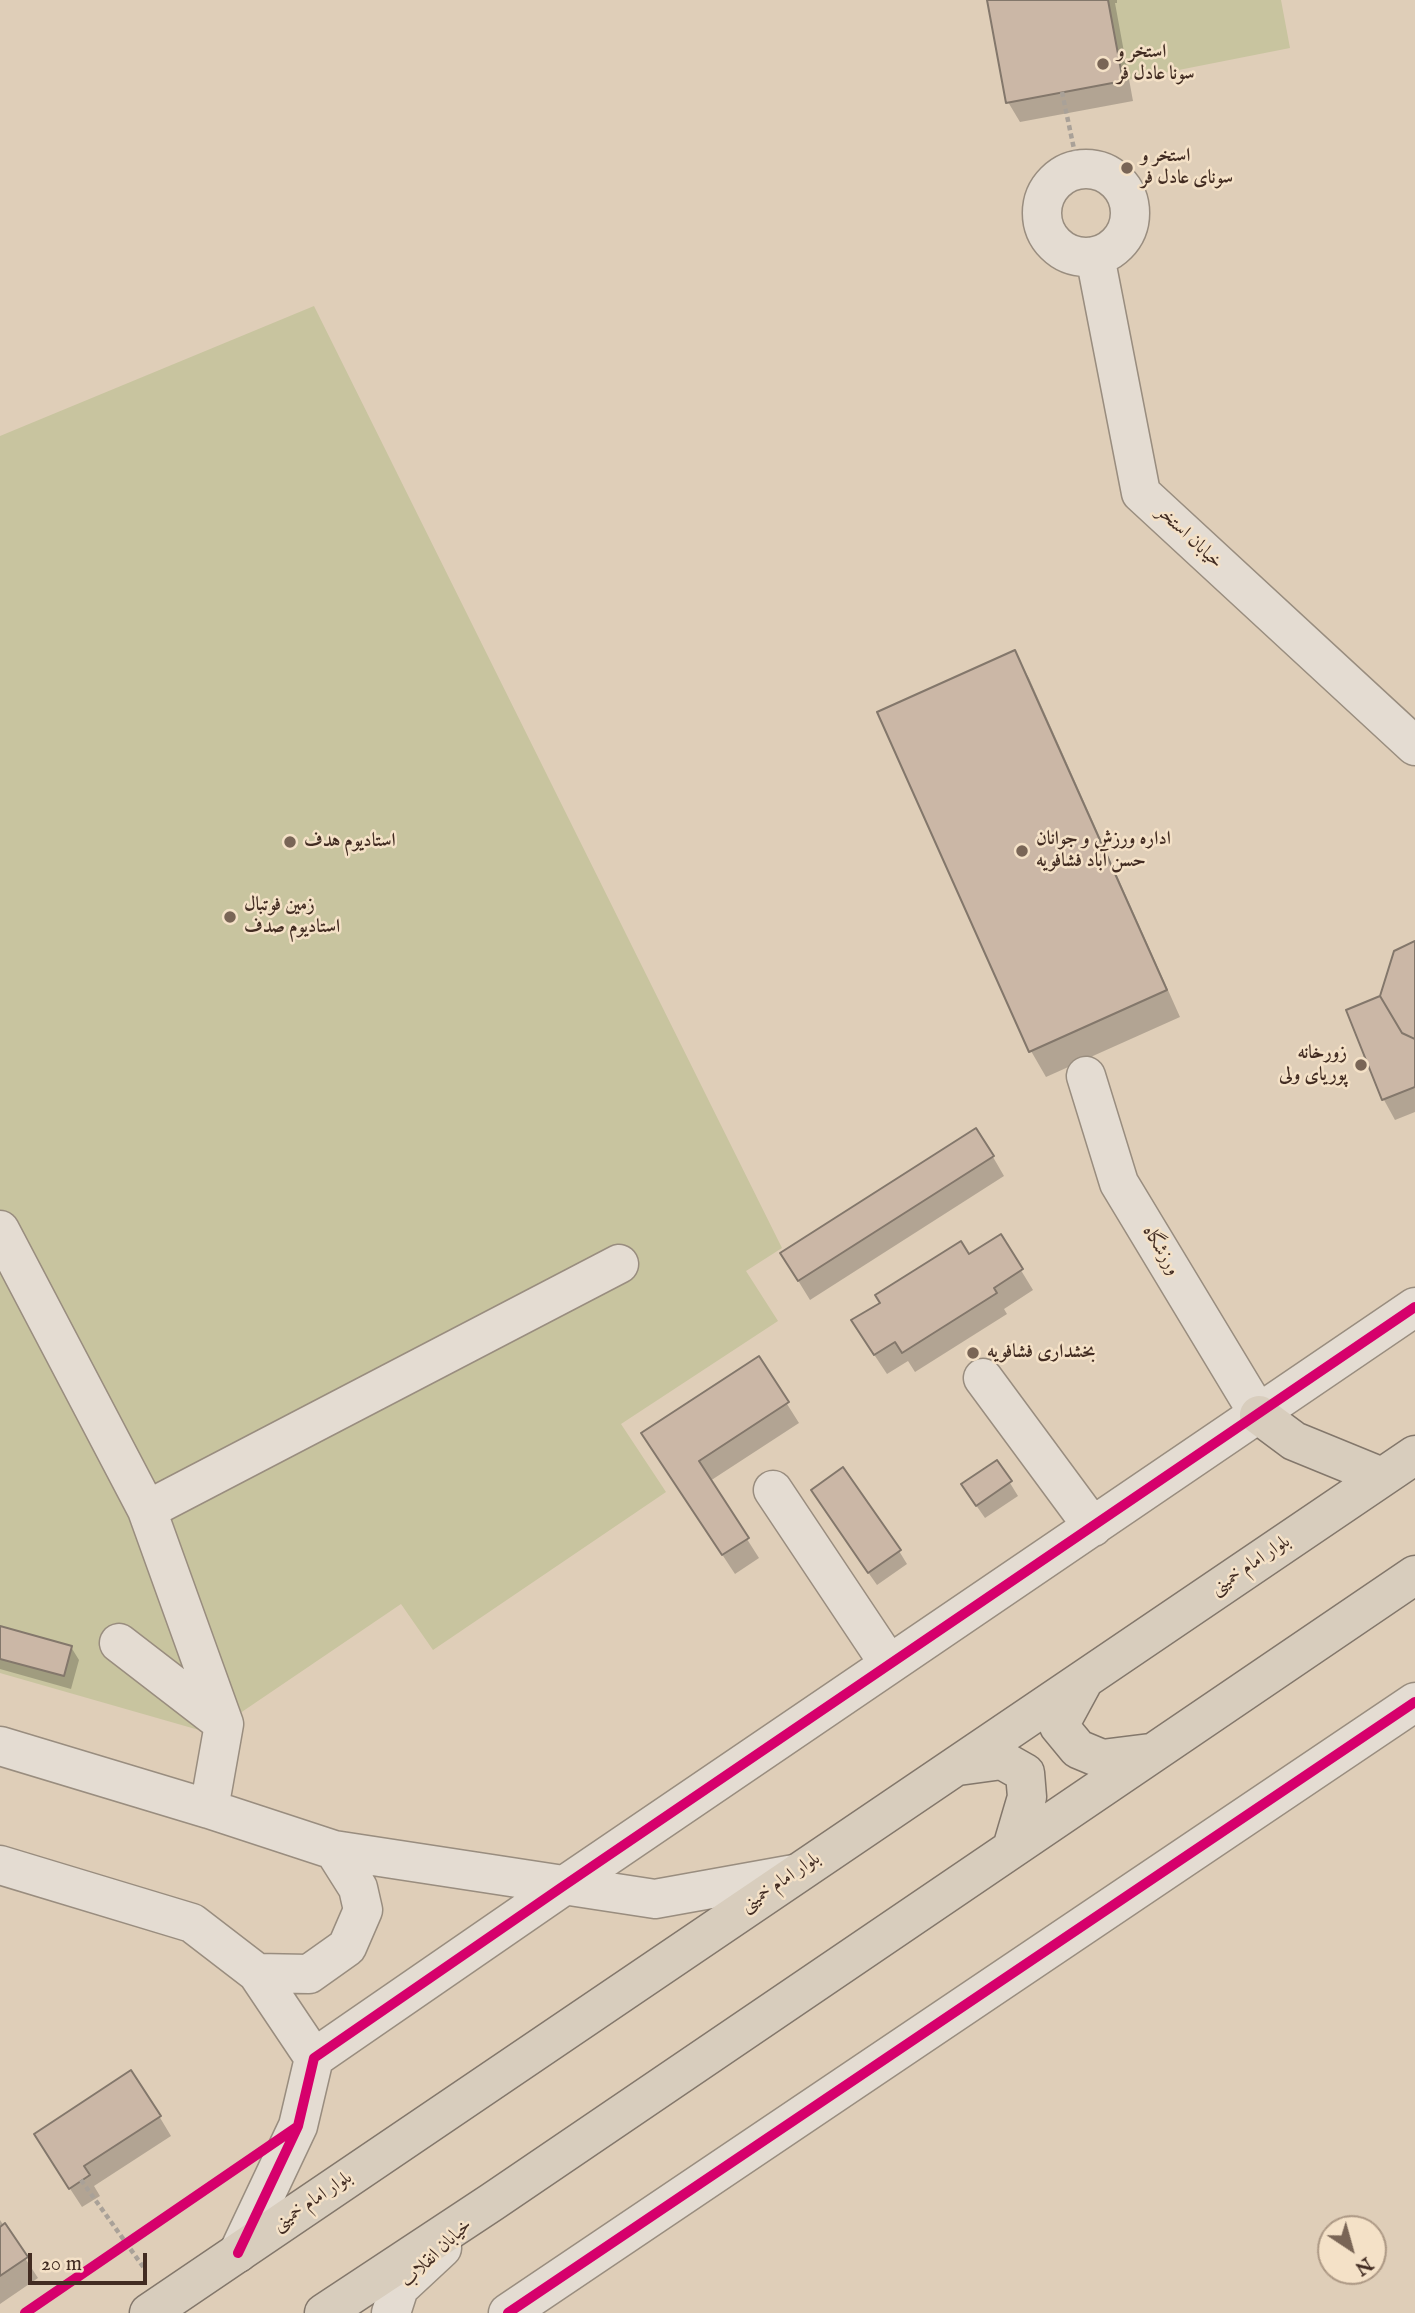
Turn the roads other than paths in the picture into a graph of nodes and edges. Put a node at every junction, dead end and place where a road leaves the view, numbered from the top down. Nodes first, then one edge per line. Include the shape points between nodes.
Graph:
1 (1095, 256) junction
2 (1415, 746) edge
3 (1086, 1076) dead end
4 (0, 1230) edge
5 (620, 1264) dead end
6 (1415, 1307) edge
7 (983, 1378) dead end
8 (1259, 1415) junction
9 (1415, 1455) edge
10 (1382, 1477) junction
11 (773, 1490) dead end
12 (147, 1510) junction
13 (1093, 1527) junction
14 (1415, 1575) edge
15 (118, 1643) dead end
16 (889, 1664) junction
17 (1085, 1678) junction
18 (1415, 1702) edge
19 (225, 1724) junction
20 (0, 1746) edge
21 (1156, 1752) junction
22 (954, 1766) junction
23 (209, 1809) junction
24 (1012, 1848) junction
25 (334, 1850) junction
26 (0, 1865) edge
27 (794, 1874) junction
28 (562, 1887) junction
29 (257, 1973) junction
30 (314, 2058) junction
31 (492, 2202) junction
32 (238, 2253) junction
33 (158, 2307) edge
34 (324, 2313) edge
35 (391, 2313) edge
36 (508, 2313) edge

1 - 1 street via 1062,251 1042,222 1049,187 1078,169 1101,171 1114,178 1130,209 1126,233 1109,251
1 - 2 street, خیابان استخر via 1141,494
3 - 8 street, ورزشگاه via 1119,1183
4 - 12 street
5 - 12 street
6 - 8 street
7 - 13 street
8 - 10 highway via 1294,1441
8 - 13 street
9 - 10 highway, بلوار امام خمینی
10 - 17 highway, بلوار امام خمینی
11 - 16 street
12 - 19 street
13 - 16 street
14 - 21 highway
15 - 19 street
16 - 28 street
17 - 21 highway via 1059,1726 1078,1749 1102,1759
17 - 22 highway, بلوار امام خمینی
18 - 36 street
19 - 23 street
20 - 23 street
21 - 24 highway
22 - 24 highway via 1002,1760 1025,1773 1027,1797
22 - 27 highway, بلوار امام خمینی
23 - 25 street
24 - 31 highway
25 - 28 street
25 - 29 street via 358,1888 363,1910 347,1947 309,1974
26 - 29 street via 192,1923
27 - 28 street via 655,1899
27 - 32 highway, بلوار امام خمینی
28 - 30 street
29 - 30 street
30 - 32 street via 298,2126
31 - 34 highway
31 - 35 street, خیابان انقلاب via 399,2288
32 - 33 highway, بلوار امام خمینی

